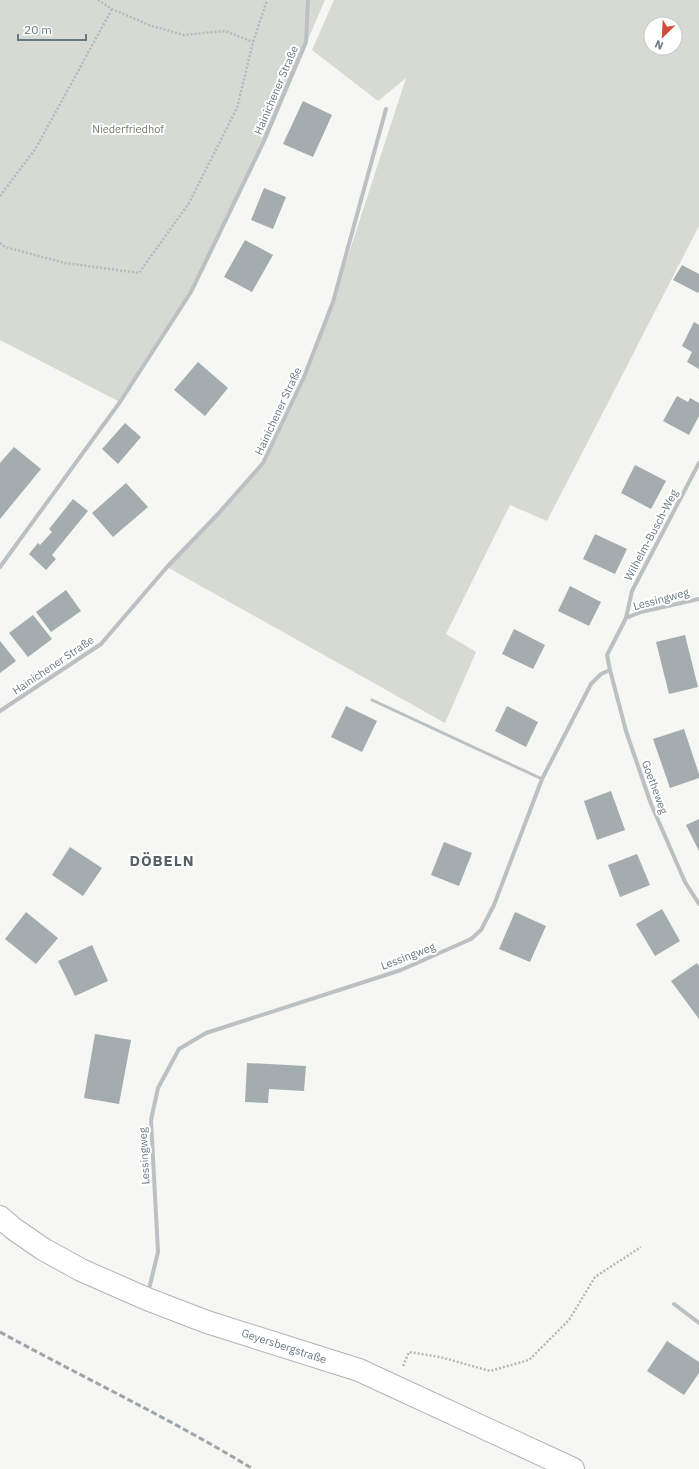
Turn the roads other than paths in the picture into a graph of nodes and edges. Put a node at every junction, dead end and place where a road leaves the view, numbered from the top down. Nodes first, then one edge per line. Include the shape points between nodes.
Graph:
1 (308, 0) edge
2 (386, 109) dead end
3 (699, 463) edge
4 (0, 567) edge
5 (699, 599) edge
6 (626, 618) junction
7 (610, 670) junction
8 (372, 700) dead end
9 (0, 711) edge
10 (542, 779) junction
11 (699, 904) edge
12 (0, 1217) edge
13 (147, 1299) junction
14 (674, 1304) dead end
15 (699, 1323) edge
16 (573, 1469) edge

1 - 4 street, Hainichener Straße via 306,42 264,141 191,292 120,402
2 - 9 street, Hainichener Straße via 333,302 304,377 263,463 167,567 101,644
3 - 6 street, Wilhelm-Busch-Weg via 632,591
5 - 6 street, Lessingweg via 641,612
6 - 7 street, Lessingweg via 607,655
7 - 10 street, Lessingweg via 601,674 591,684
7 - 11 street, Goetheweg via 626,731 651,804 685,882
8 - 10 lane
10 - 13 street, Lessingweg via 494,905 481,930 471,939 401,970 206,1033 180,1049 158,1088 151,1120 158,1252
12 - 13 main road, Geyersbergstraße via 43,1249 81,1270
13 - 16 main road, Geyersbergstraße via 207,1322 359,1370
14 - 15 street

